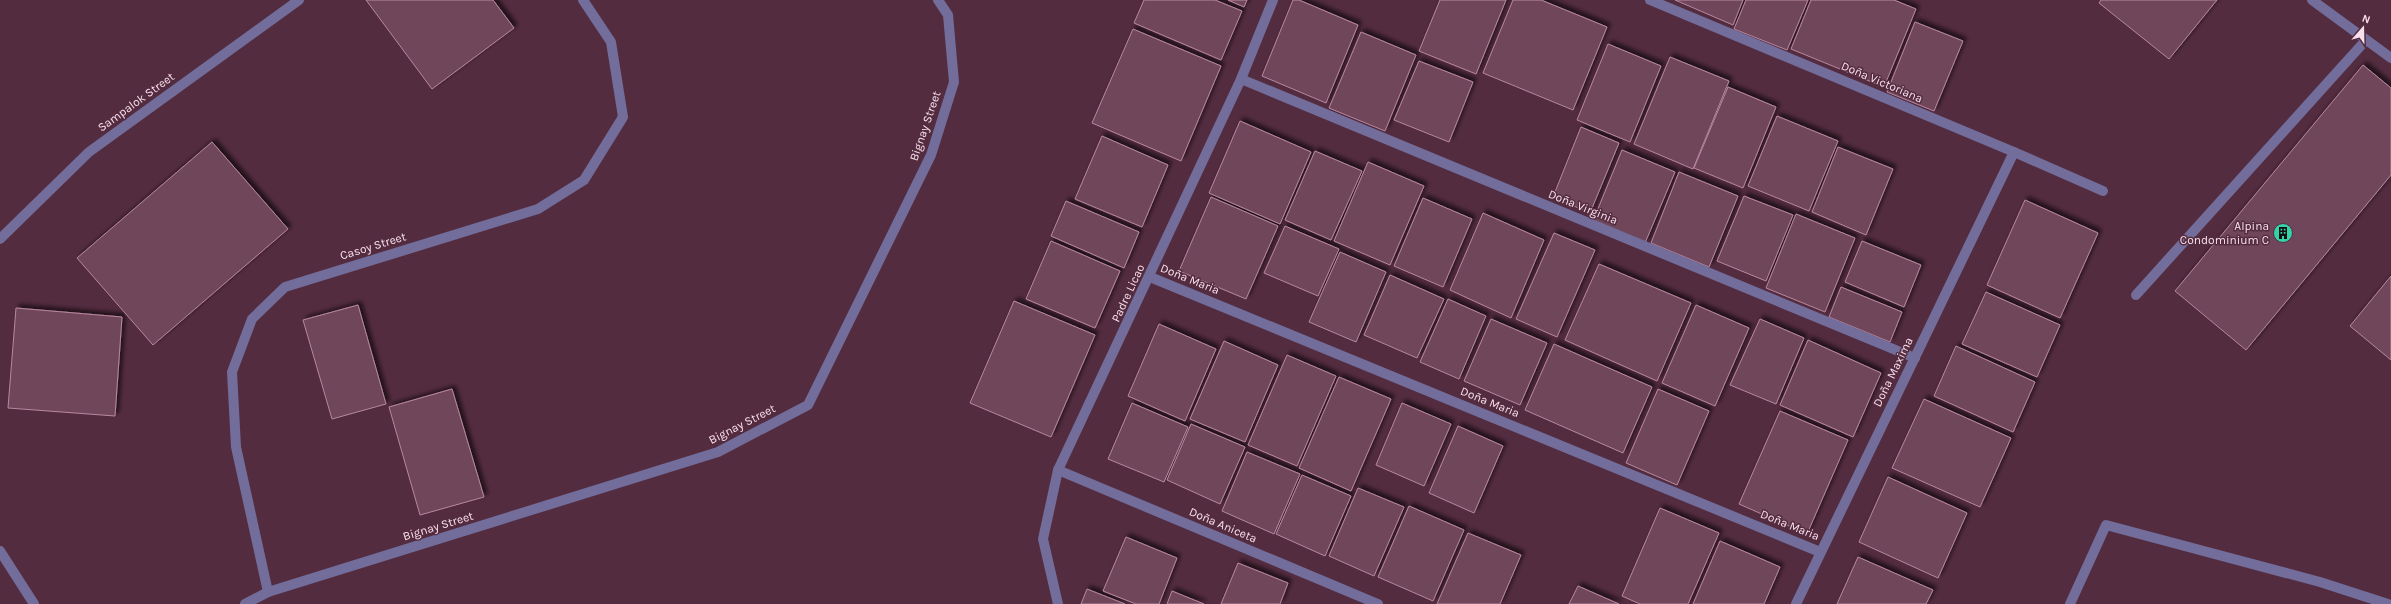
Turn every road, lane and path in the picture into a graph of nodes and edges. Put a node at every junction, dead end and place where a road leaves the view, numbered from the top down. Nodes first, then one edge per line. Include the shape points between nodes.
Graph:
1 (299, 0) edge
2 (583, 0) edge
3 (938, 0) edge
4 (1273, 0) edge
5 (1650, 0) edge
6 (2312, 0) edge
7 (2366, 40) junction
8 (2391, 58) edge
9 (1241, 79) junction
10 (2014, 152) junction
11 (2103, 191) dead end
12 (0, 239) edge
13 (1150, 277) junction
14 (2136, 295) dead end
15 (1915, 358) junction
16 (1058, 470) junction
17 (0, 551) edge
18 (1820, 552) junction
19 (268, 592) junction
20 (34, 604) edge
21 (245, 604) edge
22 (1058, 604) edge
23 (1378, 604) edge
24 (1796, 604) edge
25 (2070, 604) edge
26 (2388, 604) edge

1 - 12 street, Sampalok Street via 89,152
2 - 19 street, Casoy Street via 611,42 623,117 584,180 538,209 285,287 252,319 232,372 236,447
3 - 19 street, Bignay Street via 948,15 954,82 932,155 808,405 718,452
4 - 9 street, Padre Licao
5 - 10 street, Doña Victoriana
6 - 7 street
7 - 8 street
7 - 14 street
9 - 13 street, Padre Licao
9 - 15 street, Doña Virginia
10 - 11 street, Doña Victoriana
10 - 15 street, Doña Maxima
13 - 16 street, Padre Licao
13 - 18 street, Doña Maria
15 - 18 street, Doña Maxima
16 - 22 street, Padre Licao via 1043,539
16 - 23 street, Doña Aniceta
17 - 20 street
18 - 24 street, Doña Maxima
19 - 21 street, Bignay Street
25 - 26 street via 2106,525 2320,582

